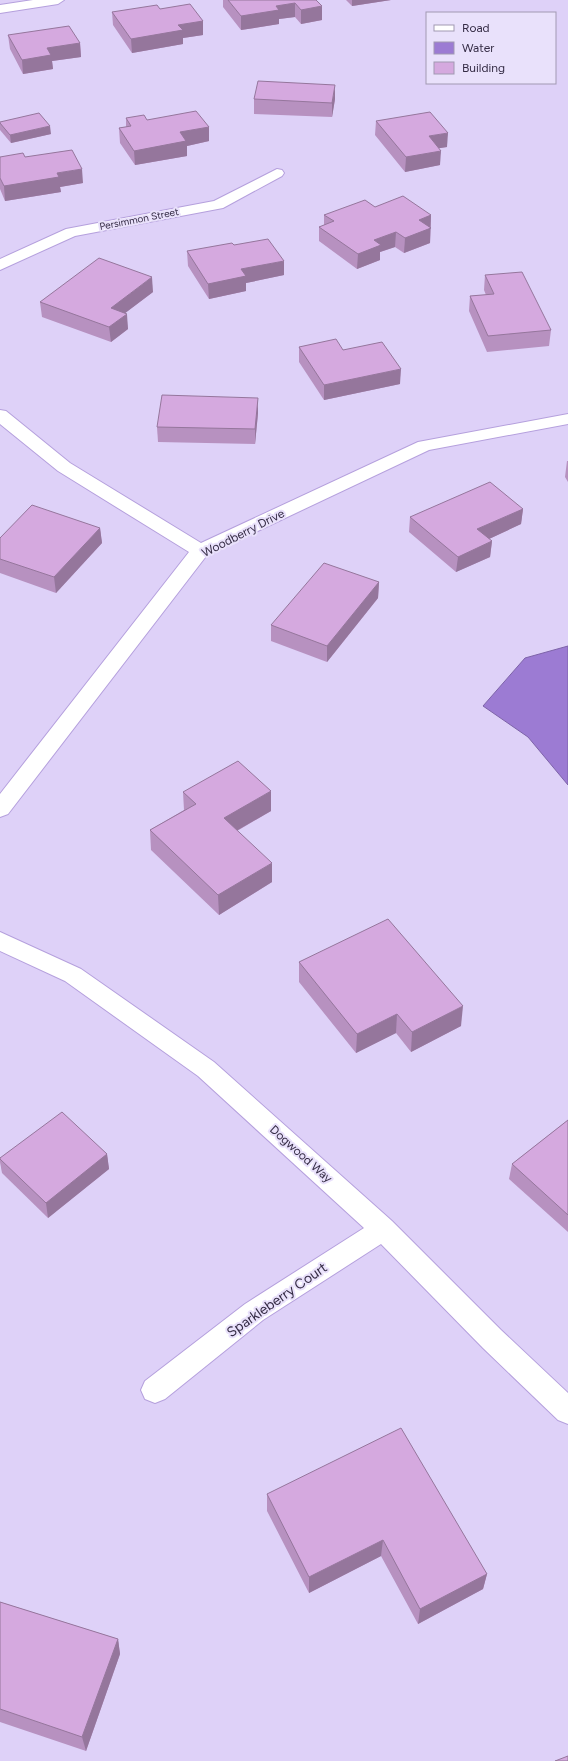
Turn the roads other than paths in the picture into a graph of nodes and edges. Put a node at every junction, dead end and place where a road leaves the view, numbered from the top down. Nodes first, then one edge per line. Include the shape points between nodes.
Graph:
1 (58, 0) edge
2 (0, 9) edge
3 (277, 173) dead end
4 (0, 265) edge
5 (0, 415) edge
6 (568, 418) edge
7 (200, 552) junction
8 (0, 809) edge
9 (0, 941) edge
10 (383, 1229) junction
11 (155, 1390) dead end
12 (568, 1411) edge

1 - 2 street
3 - 4 street, Persimmon Street via 218,204 71,232
5 - 7 street via 64,467
6 - 7 street, Woodberry Drive via 424,446
7 - 8 street, Woodberry Drive
9 - 10 street, Dogwood Way via 73,975 206,1069
10 - 11 street, Sparkleberry Court via 254,1312
10 - 12 street, Dogwood Way

